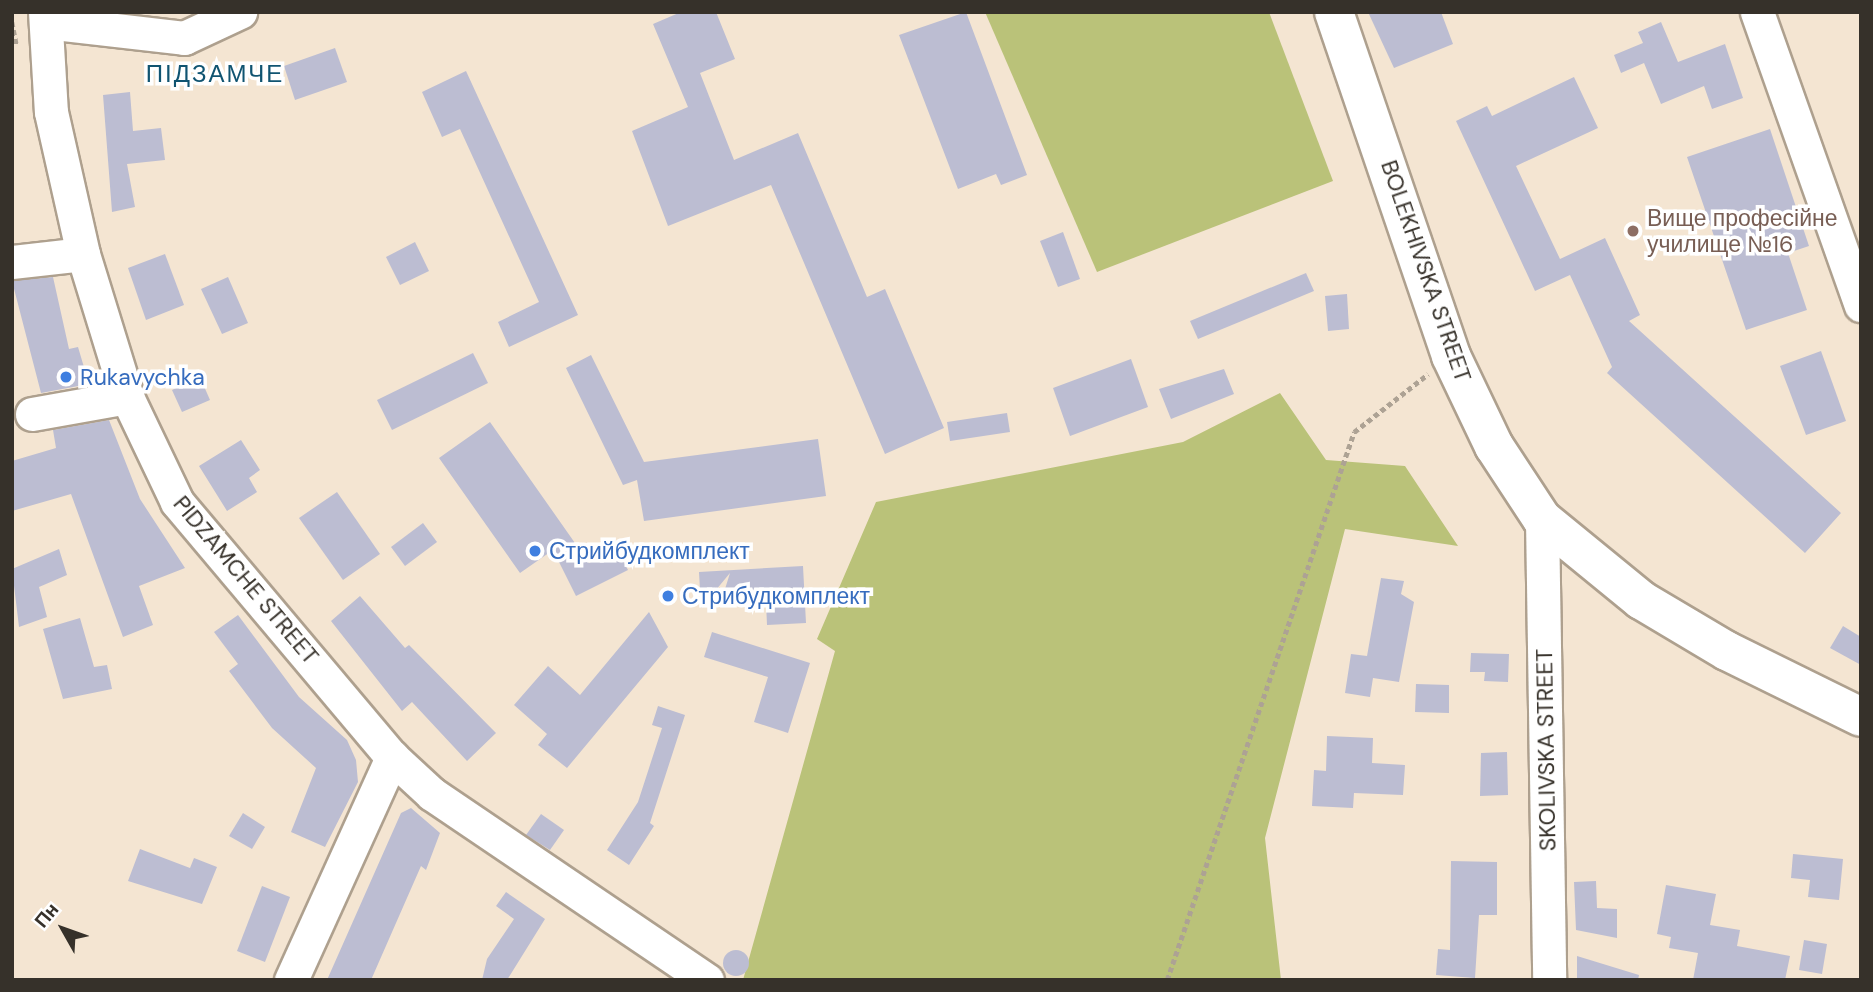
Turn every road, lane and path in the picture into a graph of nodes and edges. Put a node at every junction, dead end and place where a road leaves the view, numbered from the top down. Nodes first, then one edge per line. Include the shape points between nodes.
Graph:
1 (240, 12) edge
2 (1334, 12) edge
3 (1757, 12) edge
4 (46, 17) edge
5 (83, 254) junction
6 (12, 261) edge
7 (1861, 304) edge
8 (1451, 356) junction
9 (127, 397) junction
10 (32, 414) dead end
11 (1542, 519) junction
12 (1861, 717) edge
13 (392, 757) junction
14 (291, 980) edge
15 (707, 980) edge
16 (1167, 980) edge
17 (1549, 980) edge

1 - 4 street via 184,38
2 - 8 main road, BOLEKHIVSKA STREET
3 - 7 street
4 - 5 street, PIDZAMCHE STREET via 51,112
5 - 6 street
5 - 9 street, PIDZAMCHE STREET
8 - 11 main road, BOLEKHIVSKA STREET via 1494,446
8 - 16 path via 1354,432
9 - 10 street
9 - 13 street, PIDZAMCHE STREET via 177,502
11 - 12 main road, BOLEKHIVSKA STREET via 1641,600 1727,651
11 - 17 street, SKOLIVSKA STREET
13 - 14 street
13 - 15 street, PIDZAMCHE STREET via 432,794

